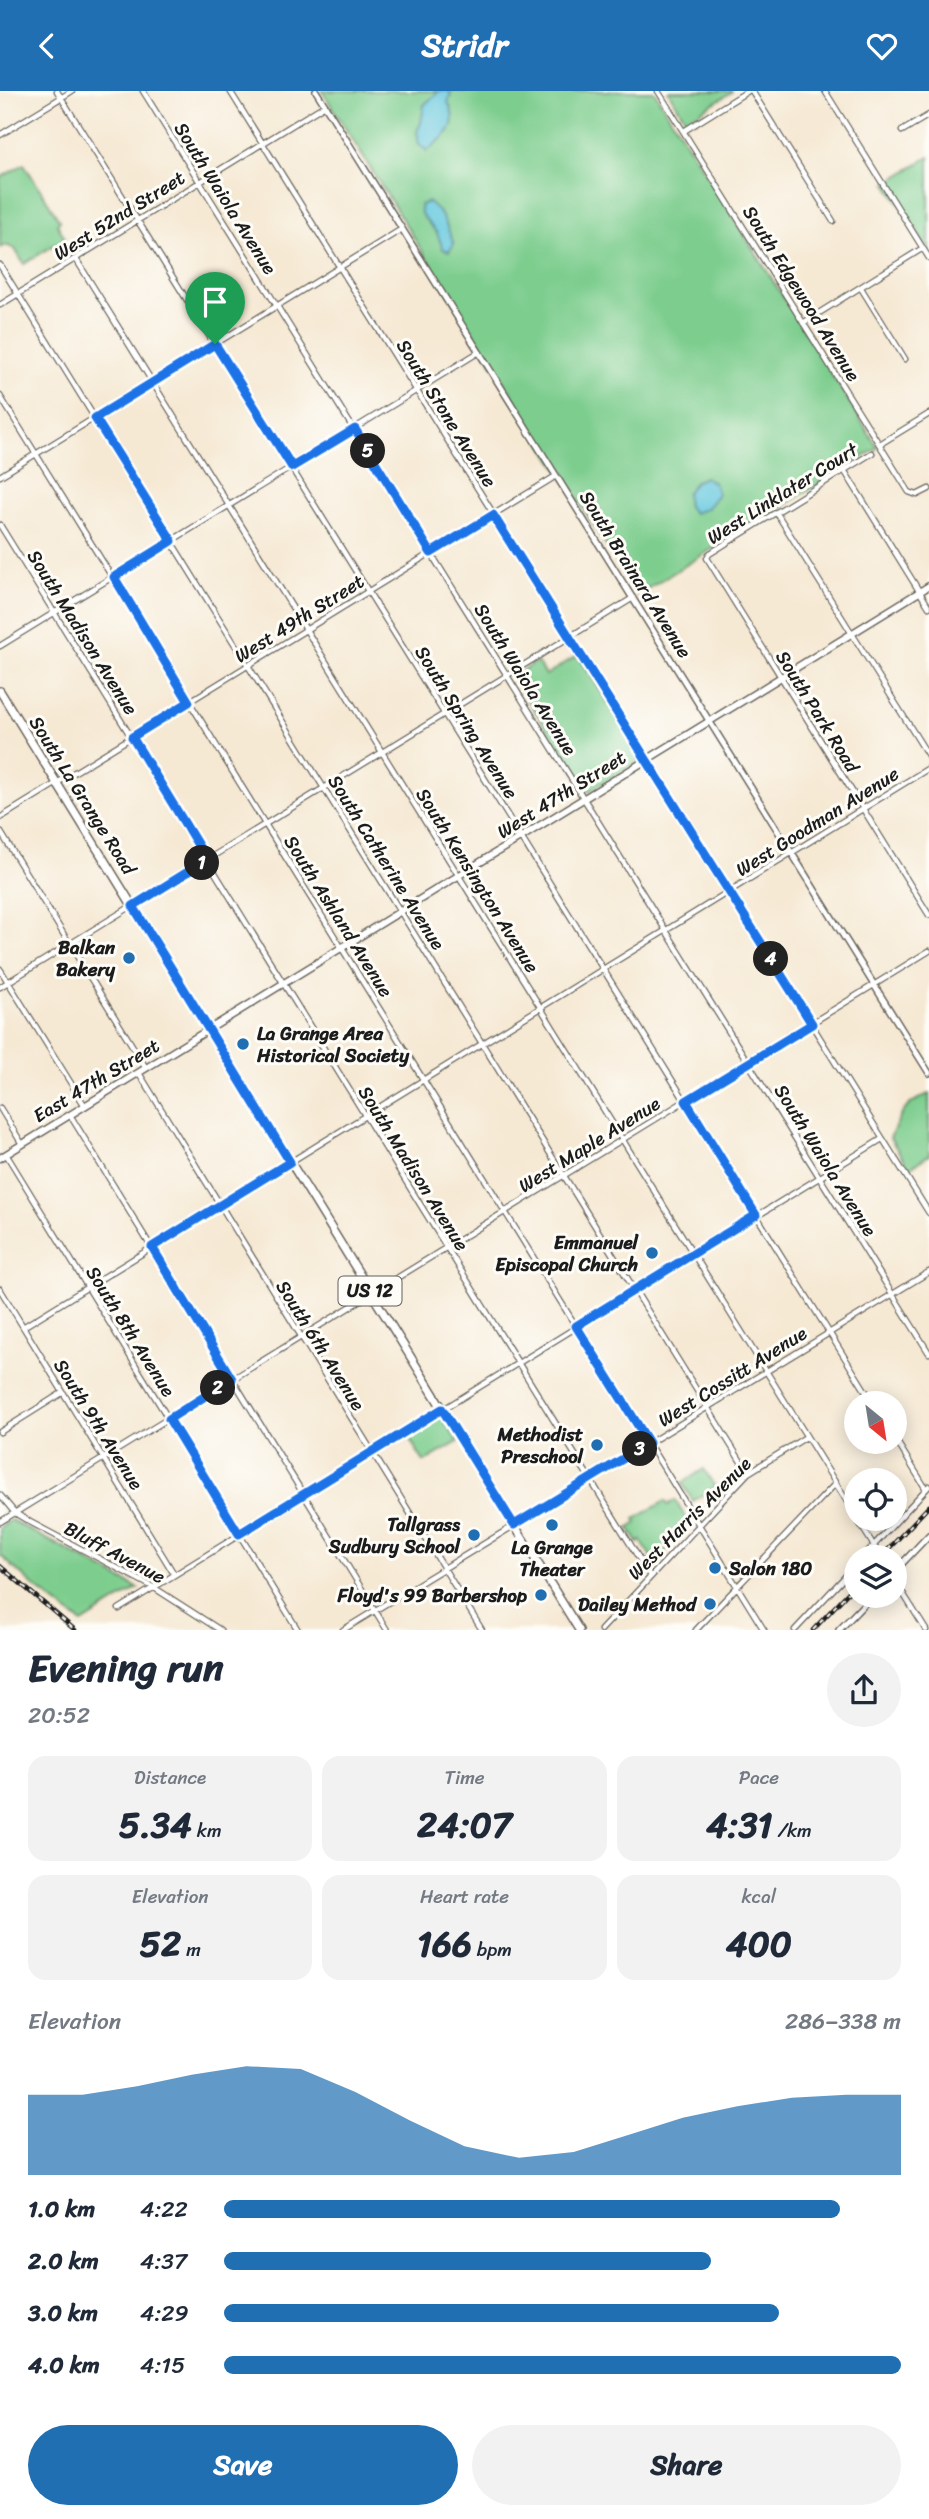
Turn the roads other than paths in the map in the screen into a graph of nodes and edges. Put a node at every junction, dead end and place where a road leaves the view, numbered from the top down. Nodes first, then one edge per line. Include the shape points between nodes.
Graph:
1 (57, 91) edge
2 (72, 91) edge
3 (143, 91) edge
4 (230, 91) edge
5 (316, 91) edge
6 (658, 91) edge
7 (750, 91) edge
8 (825, 91) edge
9 (61, 97) junction
10 (325, 105) junction
11 (929, 115) edge
12 (684, 131) junction
13 (902, 131) dead end
14 (0, 135) edge
15 (263, 143) junction
16 (200, 182) junction
17 (138, 220) junction
18 (834, 221) dead end
19 (402, 229) junction
20 (923, 248) junction
21 (929, 258) edge
22 (76, 259) junction
23 (0, 265) edge
24 (340, 267) junction
25 (861, 288) junction
26 (17, 295) junction
27 (0, 305) edge
28 (277, 306) junction
29 (803, 323) junction
30 (215, 344) junction
31 (479, 352) junction
32 (905, 359) dead end
33 (152, 382) junction
34 (417, 391) junction
35 (0, 396) edge
36 (929, 414) edge
37 (95, 418) junction
38 (355, 429) junction
39 (880, 445) junction
40 (872, 453) dead end
41 (36, 454) junction
42 (292, 467) junction
43 (844, 470) junction
44 (0, 476) edge
45 (556, 476) junction
46 (929, 489) edge
47 (229, 506) junction
48 (776, 512) junction
49 (493, 515) junction
50 (0, 525) edge
51 (172, 541) junction
52 (431, 553) junction
53 (707, 557) joint
54 (114, 577) junction
55 (929, 586) edge
56 (369, 591) junction
57 (919, 591) junction
58 (633, 598) junction
59 (929, 607) edge
60 (55, 613) junction
61 (306, 630) junction
62 (851, 633) junction
63 (570, 637) junction
64 (0, 646) edge
65 (248, 665) junction
66 (507, 675) junction
67 (780, 677) junction
68 (0, 691) edge
69 (189, 702) junction
70 (445, 713) junction
71 (709, 721) junction
72 (132, 737) junction
73 (383, 752) junction
74 (929, 757) edge
75 (647, 760) junction
76 (929, 768) edge
77 (57, 783) junction
78 (325, 789) junction
79 (584, 799) junction
80 (862, 809) junction
81 (0, 818) edge
82 (265, 825) junction
83 (0, 831) edge
84 (522, 837) junction
85 (792, 853) junction
86 (207, 860) junction
87 (459, 876) junction
88 (729, 892) junction
89 (133, 906) junction
90 (401, 911) junction
91 (929, 915) edge
92 (667, 930) junction
93 (70, 945) junction
94 (343, 948) junction
95 (929, 951) edge
96 (0, 969) edge
97 (603, 969) junction
98 (8, 982) junction
99 (285, 984) junction
100 (874, 986) junction
101 (0, 987) edge
102 (541, 1008) junction
103 (812, 1024) junction
104 (210, 1030) junction
105 (483, 1044) junction
106 (748, 1062) junction
107 (147, 1068) junction
108 (139, 1073) junction
109 (929, 1073) edge
110 (424, 1080) junction
111 (686, 1101) junction
112 (85, 1106) junction
113 (0, 1108) edge
114 (70, 1115) junction
115 (366, 1116) junction
116 (623, 1139) junction
117 (882, 1139) junction
118 (22, 1144) junction
119 (3, 1156) edge
120 (290, 1162) junction
121 (565, 1175) junction
122 (819, 1177) junction
123 (219, 1206) junction
124 (505, 1212) junction
125 (929, 1213) edge
126 (756, 1215) junction
127 (152, 1247) junction
128 (447, 1247) junction
129 (694, 1255) junction
130 (929, 1272) edge
131 (87, 1287) junction
132 (0, 1289) edge
133 (635, 1289) junction
134 (372, 1294) junction
135 (892, 1294) junction
136 (576, 1326) junction
137 (23, 1327) junction
138 (829, 1333) junction
139 (301, 1338) junction
140 (929, 1353) edge
141 (517, 1362) junction
142 (766, 1371) junction
143 (232, 1379) junction
144 (865, 1391) edge
145 (62, 1393) junction
146 (708, 1407) junction
147 (442, 1409) junction
148 (169, 1419) junction
149 (0, 1431) edge
150 (806, 1437) junction
151 (649, 1443) junction
152 (371, 1453) junction
153 (906, 1454) edge
154 (104, 1458) junction
155 (748, 1473) junction
156 (590, 1479) junction
157 (836, 1483) junction
158 (928, 1487) edge
159 (0, 1495) edge
160 (303, 1495) junction
161 (844, 1496) edge
162 (15, 1513) junction
163 (0, 1523) edge
164 (514, 1525) junction
165 (699, 1525) junction
166 (239, 1534) junction
167 (929, 1535) edge
168 (875, 1545) edge
169 (907, 1558) edge
170 (443, 1569) junction
171 (174, 1574) junction
172 (650, 1576) junction
173 (844, 1578) edge
174 (153, 1587) junction
175 (738, 1587) junction
176 (907, 1600) edge
177 (861, 1608) edge
178 (119, 1609) dead end
179 (375, 1611) junction
180 (842, 1629) edge
181 (220, 1630) edge
182 (298, 1630) edge
183 (343, 1630) edge
184 (387, 1630) edge
185 (482, 1630) edge
186 (579, 1630) edge
187 (601, 1630) edge
188 (696, 1630) edge
189 (764, 1630) edge
190 (795, 1630) edge
191 (926, 1630) edge

1 - 9 street, South Spring Avenue
2 - 9 street
3 - 16 street, South Waiola Avenue
4 - 15 street, South Stone Avenue
5 - 10 street, South Brainard Avenue
6 - 12 street, South Edgewood Avenue
7 - 12 street
7 - 18 street
8 - 20 street
9 - 14 street
9 - 17 street, South Spring Avenue
10 - 15 street, West 52nd Street
10 - 19 street, South Brainard Avenue
11 - 13 street
12 - 29 street, South Edgewood Avenue
15 - 16 street, West 52nd Street
15 - 24 street, South Stone Avenue
16 - 17 street, West 52nd Street
16 - 28 street, South Waiola Avenue
17 - 22 street, West 52nd Street
17 - 30 street, South Spring Avenue
19 - 24 street
19 - 31 street, South Brainard Avenue
20 - 21 street
20 - 25 street
22 - 26 street, West 52nd Street
22 - 33 street, South Kensington Avenue
23 - 26 street, South Catherine Avenue
24 - 28 street
24 - 34 street, South Stone Avenue
25 - 29 street
25 - 32 street
26 - 27 street, West 52nd Street
26 - 37 street, South Catherine Avenue
28 - 30 street
28 - 38 street, South Waiola Avenue
29 - 39 street, South Edgewood Avenue
30 - 33 street
30 - 42 street, South Spring Avenue
31 - 34 street
31 - 45 street, South Brainard Avenue
33 - 37 street
33 - 47 street, South Kensington Avenue
34 - 38 street
34 - 49 street, South Stone Avenue
35 - 41 street, South Ashland Avenue
36 - 39 street
37 - 41 street
37 - 51 street, South Catherine Avenue
38 - 42 street
38 - 52 street, South Waiola Avenue
39 - 46 street, South Edgewood Avenue via 911,494
40 - 43 street, West Linklater Court
41 - 44 street
41 - 54 street, South Ashland Avenue
42 - 47 street
42 - 56 street, South Spring Avenue
43 - 48 street, West Linklater Court
43 - 57 street
45 - 49 street, West 49th Street
45 - 58 street, South Brainard Avenue
47 - 51 street
47 - 61 street, South Kensington Avenue
48 - 53 street, West Linklater Court
48 - 62 street
49 - 52 street, West 49th Street
49 - 63 street, South Stone Avenue
50 - 60 street, South Madison Avenue
51 - 54 street
51 - 65 street, South Catherine Avenue
52 - 56 street, West 49th Street
52 - 66 street, South Waiola Avenue
53 - 67 street, South Park Road
54 - 60 street
54 - 69 street, South Ashland Avenue
55 - 57 main road, West 47th Street
56 - 61 street, West 49th Street
56 - 70 street, South Spring Avenue
57 - 59 street
57 - 62 main road, West 47th Street
58 - 63 street
58 - 71 street, South Brainard Avenue
60 - 64 street
60 - 72 street, South Madison Avenue
61 - 65 street, West 49th Street
61 - 73 street, South Kensington Avenue
62 - 67 main road, West 47th Street
62 - 74 street
63 - 66 street
63 - 75 street, South Stone Avenue
65 - 69 street, West 49th Street
65 - 78 street, South Catherine Avenue
66 - 70 street
66 - 79 street, South Waiola Avenue
67 - 71 main road, West 47th Street
67 - 80 street, South Park Road
68 - 77 main road, South La Grange Road / US 12
69 - 72 street, West 49th Street
69 - 82 street, South Ashland Avenue
70 - 73 street
70 - 84 street, South Spring Avenue
71 - 75 main road, West 47th Street
71 - 85 street, South Brainard Avenue
72 - 77 street, West 49th Street
72 - 86 street, South Madison Avenue
73 - 78 street
73 - 87 street, South Kensington Avenue
75 - 79 main road, West 47th Street
75 - 88 street, South Stone Avenue
76 - 80 street, West Goodman Avenue
77 - 81 street, West 49th Street
77 - 89 main road, South La Grange Road / US 12
78 - 82 street
78 - 90 street, South Catherine Avenue
79 - 84 main road, West 47th Street
79 - 92 street, South Waiola Avenue
80 - 85 street, West Goodman Avenue
80 - 91 street, South Park Road
82 - 86 street
82 - 94 street, South Ashland Avenue
83 - 93 street
84 - 87 main road, West 47th Street
84 - 97 street, South Spring Avenue
85 - 88 street, West Goodman Avenue
85 - 100 street, South Brainard Avenue
86 - 89 street
86 - 99 street, South Madison Avenue
87 - 90 main road, West 47th Street
87 - 102 street, South Kensington Avenue
88 - 92 street, West Goodman Avenue
88 - 103 street, South Stone Avenue
89 - 93 street
89 - 104 main road, South La Grange Road / US 12
90 - 94 main road, West 47th Street
90 - 105 street, South Catherine Avenue
92 - 97 street, West Goodman Avenue
92 - 106 street, South Waiola Avenue
93 - 98 street
93 - 107 street
94 - 99 main road, West 47th Street
94 - 110 street, South Ashland Avenue
95 - 100 street, West Maple Avenue
96 - 98 street
97 - 102 street, West Goodman Avenue
97 - 111 street, South Spring Avenue
98 - 101 street
98 - 112 street
99 - 104 main road, West 47th Street
99 - 115 street, South Madison Avenue
100 - 103 street, West Maple Avenue
100 - 109 street, South Brainard Avenue
102 - 105 street, West Goodman Avenue
102 - 116 street, South Kensington Avenue
103 - 106 street, West Maple Avenue
103 - 117 street, South Stone Avenue
104 - 107 main road, East 47th Street
104 - 120 main road, South La Grange Road / US 12
105 - 110 street, West Goodman Avenue
105 - 121 street, South Catherine Avenue
106 - 111 street, West Maple Avenue
106 - 122 street, South Waiola Avenue
107 - 108 main road, East 47th Street
108 - 112 main road, East 47th Street
108 - 123 street, South 6th Avenue
110 - 115 street, West Goodman Avenue
110 - 124 street, South Ashland Avenue
111 - 116 street, West Maple Avenue
111 - 126 street, South Spring Avenue
112 - 114 main road, East 47th Street
113 - 118 street
114 - 118 main road, East 47th Street
114 - 127 street
115 - 120 street, West Goodman Avenue
115 - 128 street, South Madison Avenue
116 - 121 street, West Maple Avenue
116 - 129 street, South Kensington Avenue
117 - 122 street
117 - 125 street, South Stone Avenue
118 - 119 main road, East 47th Street
119 - 131 street, South 8th Avenue
120 - 123 street, West Goodman Avenue
120 - 134 main road, South La Grange Road / US 12
121 - 124 street, West Maple Avenue
121 - 133 street, South Catherine Avenue
122 - 126 street
122 - 135 street, South Waiola Avenue
123 - 127 street, West Goodman Avenue
123 - 139 street, South 6th Avenue
124 - 128 street, West Maple Avenue
124 - 136 street, South Ashland Avenue
126 - 129 street
126 - 138 street, South Spring Avenue
127 - 131 street, West Goodman Avenue
127 - 143 street
128 - 134 street, West Maple Avenue
128 - 141 street, South Madison Avenue
129 - 133 street
129 - 142 street, South Kensington Avenue
130 - 135 street, West Cossitt Avenue
131 - 137 street, West Goodman Avenue
131 - 148 street, South 8th Avenue
132 - 137 street, South 9th Avenue
133 - 136 street
133 - 146 street, South Catherine Avenue
134 - 139 street, West Maple Avenue
134 - 147 main road, South La Grange Road / US 12
135 - 138 street, West Cossitt Avenue
135 - 140 street, South Waiola Avenue
136 - 141 street
136 - 151 street, South Ashland Avenue
137 - 145 street, South 9th Avenue
138 - 142 street, West Cossitt Avenue
138 - 144 street, South Spring Avenue
139 - 143 street, West Maple Avenue
139 - 152 street, South 6th Avenue
141 - 147 street
141 - 156 street, South Madison Avenue
142 - 146 street, West Cossitt Avenue
142 - 150 street, South Kensington Avenue
143 - 148 street, West Maple Avenue
143 - 160 street
145 - 149 street
145 - 154 street, South 9th Avenue
146 - 151 street, West Cossitt Avenue
146 - 155 street, South Catherine Avenue
147 - 152 street
147 - 164 main road, South La Grange Road / US 12
148 - 154 street, West Maple Avenue
148 - 166 street, South 8th Avenue
150 - 155 street, West Harris Avenue
150 - 157 street, South Kensington Avenue
151 - 156 street, West Cossitt Avenue
151 - 165 street, South Ashland Avenue
152 - 160 street
152 - 170 street, South 6th Avenue
153 - 158 street
154 - 162 street, West Maple Avenue
154 - 171 street, South 9th Avenue
155 - 165 street, West Harris Avenue
156 - 164 street, West Cossitt Avenue
156 - 172 street, South Madison Avenue
157 - 161 street, South Kensington Avenue
157 - 175 street
158 - 168 street
159 - 162 street, Bluff Avenue
160 - 166 street
160 - 179 street
162 - 163 street, West Maple Avenue
162 - 174 street, Bluff Avenue
164 - 170 street, West Cossitt Avenue
164 - 186 main road, South La Grange Road / US 12
165 - 172 street, West Harris Avenue
165 - 175 street, South Ashland Avenue
166 - 171 street
166 - 182 street, South 8th Avenue
167 - 169 street
170 - 179 street, West Cossitt Avenue
170 - 185 street, South 6th Avenue
171 - 174 street
172 - 187 street, West Harris Avenue
173 - 190 street
174 - 178 street
174 - 181 street, Bluff Avenue
175 - 188 street
175 - 189 street, South Ashland Avenue
176 - 191 street
177 - 180 street
179 - 183 street, West Cossitt Avenue
179 - 184 street

